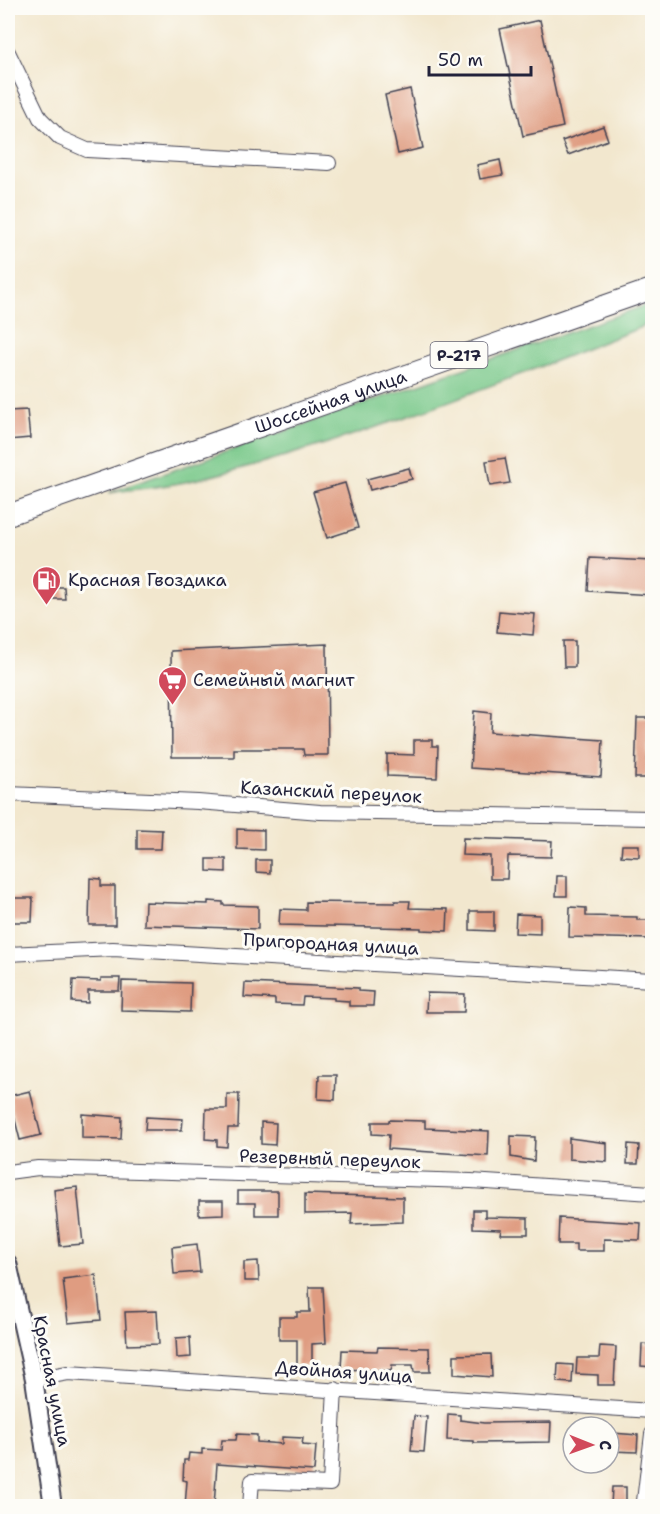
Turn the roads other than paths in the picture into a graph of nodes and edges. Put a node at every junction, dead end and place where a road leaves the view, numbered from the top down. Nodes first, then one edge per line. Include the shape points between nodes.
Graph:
1 (8, 52) edge
2 (329, 163) dead end
3 (652, 289) edge
4 (8, 514) edge
5 (8, 794) edge
6 (652, 818) edge
7 (8, 954) edge
8 (652, 980) edge
9 (8, 1172) edge
10 (652, 1193) edge
11 (8, 1263) edge
12 (34, 1379) junction
13 (335, 1389) junction
14 (652, 1411) edge
15 (652, 1434) edge
16 (53, 1506) edge
17 (250, 1506) edge
18 (651, 1506) edge

1 - 2 street via 40,118 60,138 87,150
3 - 4 highway, Шоссейная улица / Р-217
5 - 6 street, Казанский переулок via 332,812
7 - 8 street, Пригородная улица via 113,949
9 - 10 street, Резервный переулок via 38,1168 459,1181
11 - 12 main road, Красная улица
12 - 13 street, Двойная улица via 68,1373
12 - 16 main road, Красная улица
13 - 14 street, Двойная улица
13 - 17 street via 330,1484 252,1481
15 - 18 street via 644,1501

